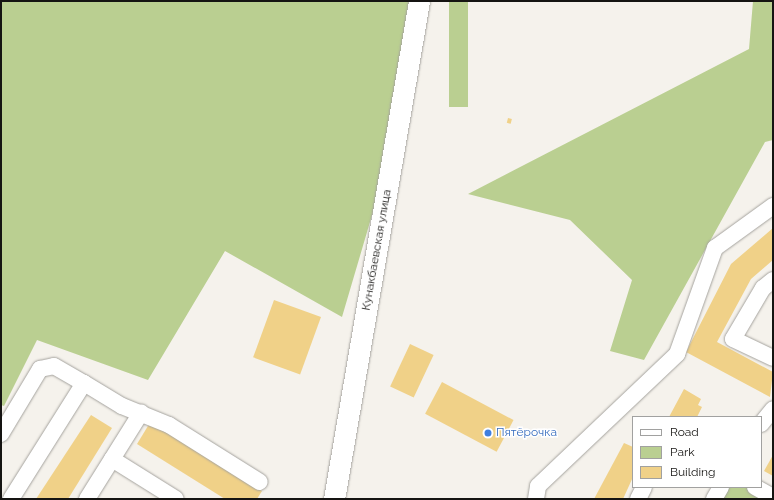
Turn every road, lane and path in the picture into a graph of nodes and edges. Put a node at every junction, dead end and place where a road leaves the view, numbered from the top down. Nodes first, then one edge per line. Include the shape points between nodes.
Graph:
1 (419, 1) edge
2 (773, 206) edge
3 (773, 280) edge
4 (773, 358) edge
5 (84, 383) junction
6 (773, 409) edge
7 (141, 413) junction
8 (5, 417) edge
9 (762, 423) edge
10 (1, 434) edge
11 (112, 459) junction
12 (260, 482) dead end
13 (644, 488) edge
14 (720, 488) edge
15 (757, 488) edge
16 (773, 497) edge
17 (10, 499) edge
18 (87, 499) edge
19 (176, 499) edge
20 (334, 499) edge
21 (536, 499) edge
22 (638, 499) edge
23 (714, 499) edge

1 - 20 main road, Кунакбаевская улица
2 - 21 lane via 715,248 677,354 538,486
3 - 4 lane via 763,288 733,339
5 - 7 lane
5 - 8 lane via 61,368 46,366 35,375
5 - 17 lane
6 - 9 lane
7 - 11 lane
7 - 12 lane via 169,424
8 - 10 lane
11 - 18 lane
11 - 19 lane
13 - 22 lane
14 - 23 lane
15 - 16 lane

